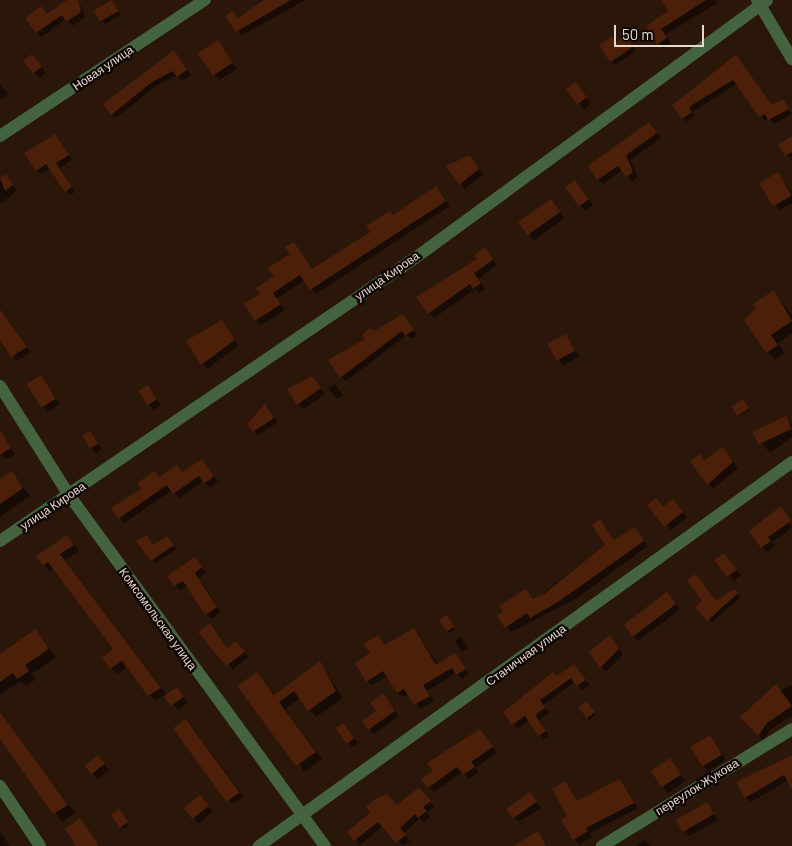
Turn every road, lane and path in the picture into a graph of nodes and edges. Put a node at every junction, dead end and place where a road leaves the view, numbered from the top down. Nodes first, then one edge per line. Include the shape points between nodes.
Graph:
1 (205, 0) edge
2 (761, 2) edge
3 (792, 59) edge
4 (0, 136) edge
5 (0, 386) edge
6 (792, 462) edge
7 (69, 495) junction
8 (0, 542) edge
9 (792, 728) edge
10 (0, 786) edge
11 (300, 818) junction
12 (40, 846) edge
13 (259, 846) edge
14 (325, 846) edge
15 (602, 846) edge

1 - 4 street, Новая улица
2 - 3 street
2 - 7 street, улица Кирова via 415,258
5 - 7 street, Комсомольская улица
6 - 11 street, Станичная улица
7 - 8 street, улица Кирова
7 - 11 street, Комсомольская улица
9 - 15 street, переулок Жукова
10 - 12 street
11 - 13 street, Станичная улица
11 - 14 street, Комсомольская улица

